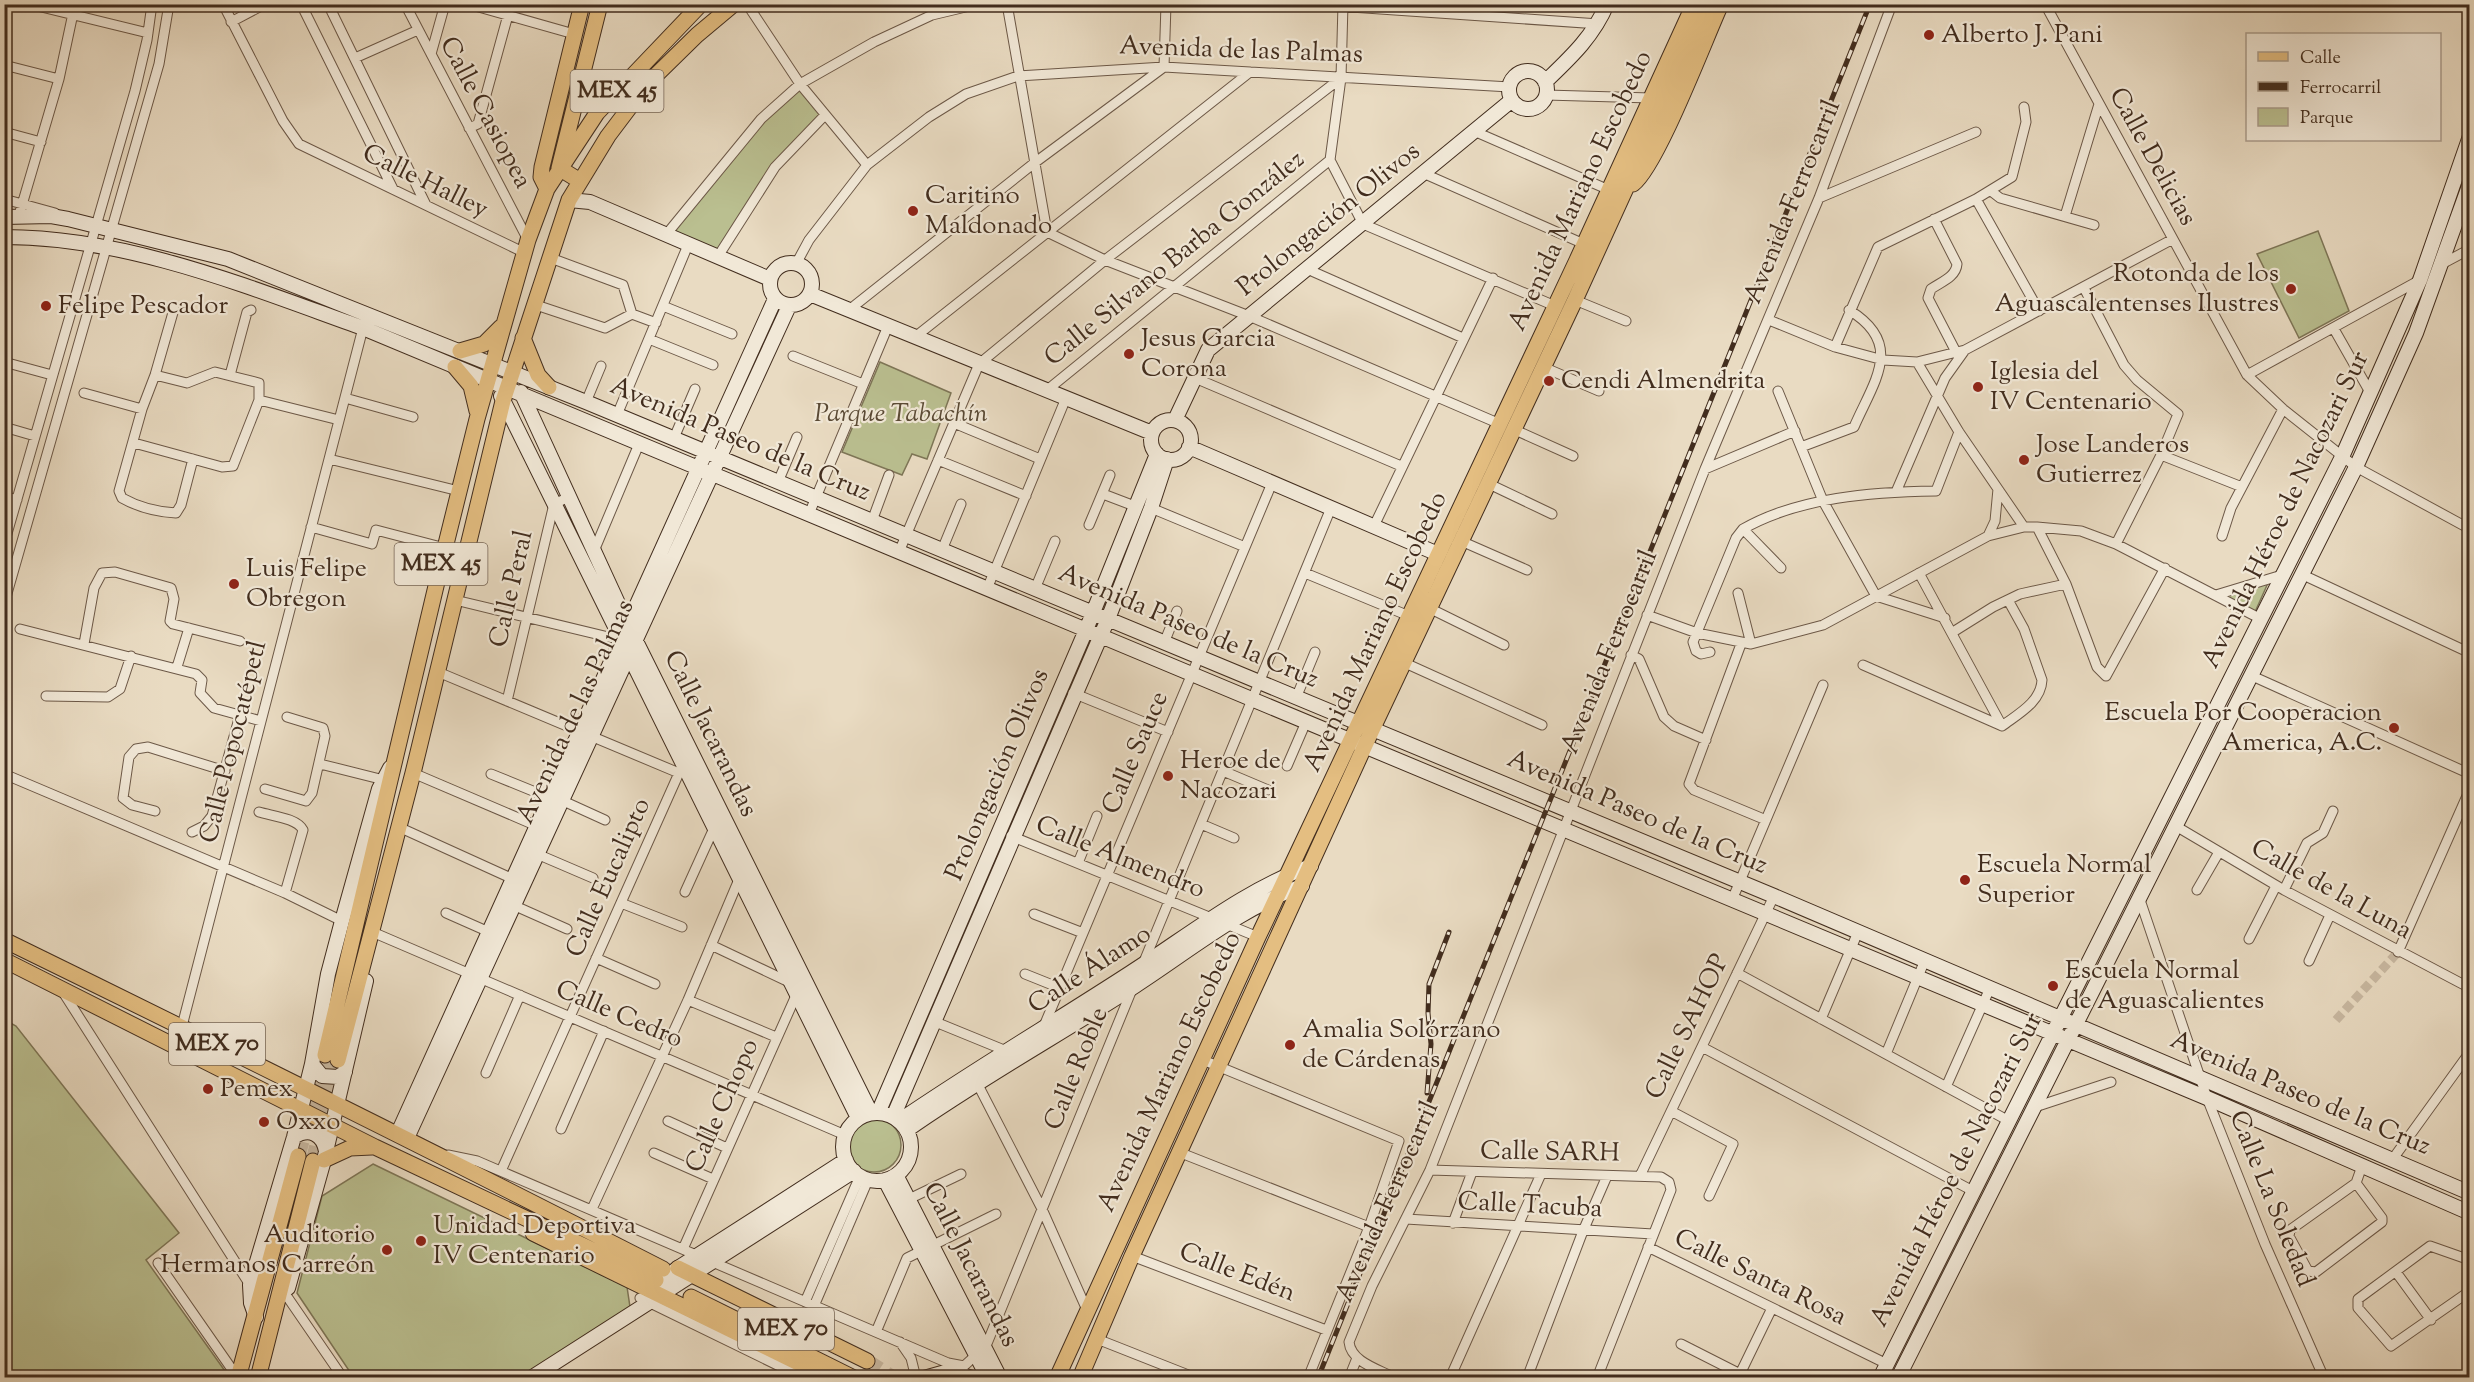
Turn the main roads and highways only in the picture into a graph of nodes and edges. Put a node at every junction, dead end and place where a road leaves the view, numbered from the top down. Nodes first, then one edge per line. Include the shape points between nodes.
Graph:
1 (582, 4) edge
2 (600, 4) edge
3 (701, 4) edge
4 (734, 4) edge
5 (1607, 4) edge
6 (1694, 4) edge
7 (1710, 4) edge
8 (1721, 4) edge
9 (1546, 89) junction
10 (1511, 93) junction
11 (2469, 136) edge
12 (559, 168) junction
13 (580, 181) junction
14 (2469, 183) edge
15 (1623, 187) junction
16 (547, 189) junction
17 (568, 200) junction
18 (590, 202) junction
19 (15, 212) edge
20 (4, 237) edge
21 (1583, 262) junction
22 (770, 279) junction
23 (810, 294) junction
24 (775, 299) junction
25 (789, 306) junction
26 (504, 323) junction
27 (523, 338) junction
28 (460, 351) junction
29 (493, 364) junction
30 (455, 367) junction
31 (501, 385) junction
32 (549, 387) junction
33 (522, 394) junction
34 (477, 419) junction
35 (1175, 420) junction
36 (1507, 426) junction
37 (1152, 433) junction
38 (1189, 447) junction
39 (712, 454) junction
40 (1162, 457) junction
41 (705, 471) junction
42 (1144, 508) junction
43 (669, 550) junction
44 (1438, 554) junction
45 (1094, 612) junction
46 (1107, 619) junction
47 (628, 625) junction
48 (1086, 630) junction
49 (1099, 637) junction
50 (636, 638) junction
51 (621, 640) junction
52 (628, 655) junction
53 (1365, 727) junction
54 (585, 734) junction
55 (1358, 745) junction
56 (1036, 747) junction
57 (1051, 752) junction
58 (395, 762) junction
59 (408, 789) junction
60 (556, 799) junction
61 (1311, 866) junction
62 (1288, 874) junction
63 (1302, 886) junction
64 (1279, 894) junction
65 (4, 940) edge
66 (4, 960) edge
67 (938, 970) junction
68 (475, 976) junction
69 (953, 977) junction
70 (797, 987) junction
71 (2060, 1018) junction
72 (2076, 1025) junction
73 (2052, 1033) junction
74 (1044, 1035) junction
75 (2068, 1040) junction
76 (336, 1062) junction
77 (312, 1064) junction
78 (973, 1077) junction
79 (305, 1090) junction
80 (336, 1106) junction
81 (301, 1109) junction
82 (869, 1114) junction
83 (900, 1122) junction
84 (331, 1125) junction
85 (403, 1135) junction
86 (294, 1137) junction
87 (375, 1147) junction
88 (315, 1157) junction
89 (857, 1172) junction
90 (891, 1178) junction
91 (2469, 1193) edge
92 (1154, 1209) junction
93 (2469, 1213) edge
94 (928, 1249) junction
95 (656, 1286) junction
96 (694, 1286) junction
97 (256, 1317) junction
98 (272, 1319) junction
99 (981, 1351) junction
100 (871, 1366) tunnel mouth
101 (238, 1377) edge
102 (258, 1377) edge
103 (531, 1377) edge
104 (829, 1377) edge
105 (854, 1377) edge
106 (924, 1377) edge
107 (972, 1377) edge
108 (988, 1377) edge
109 (1000, 1377) edge
110 (1057, 1377) edge
111 (1070, 1377) edge
112 (1080, 1377) edge
113 (1880, 1377) edge
114 (1898, 1377) edge

1 - 16 main road via 542,167 541,177
2 - 12 main road
3 - 12 main road, MEX 45 via 597,113
4 - 13 main road, MEX 45 via 648,83
5 - 9 main road via 1599,24
6 - 15 main road, Avenida Mariano Escobedo via 1651,98
7 - 15 main road, Avenida Mariano Escobedo
8 - 15 main road via 1660,140
9 - 10 main road via 1544,101 1533,108 1521,108
9 - 10 main road via 1536,73 1524,72 1514,78
10 - 35 main road, Prolongación Olivos via 1476,132 1208,350
11 - 71 main road, Avenida Héroe de Nacozari Sur via 2420,280 2372,394
12 - 13 main road
12 - 16 main road, MEX 45
13 - 17 main road, MEX 45
13 - 18 main road
14 - 72 main road, Avenida Héroe de Nacozari Sur via 2416,333 2355,467
15 - 21 main road, Avenida Mariano Escobedo
15 - 21 main road, Avenida Mariano Escobedo via 1584,244
16 - 17 main road
16 - 26 main road, MEX 45
17 - 18 main road
17 - 27 main road, MEX 45
18 - 22 main road
19 - 28 main road, Avenida Paseo de la Cruz via 96,225 228,259
20 - 30 main road, Avenida Paseo de la Cruz via 40,237 106,247 225,279 363,328
21 - 36 main road, Avenida Mariano Escobedo via 1555,306
21 - 36 main road, Avenida Mariano Escobedo via 1575,300 1543,367
22 - 23 main road via 778,268 796,264 808,272
22 - 24 main road
23 - 25 main road via 799,304
23 - 37 main road
24 - 25 main road
24 - 39 main road, Avenida de las Palmas
25 - 39 main road, Avenida de las Palmas
26 - 28 main road via 484,344
26 - 29 main road, MEX 45
27 - 31 main road, MEX 45
27 - 32 main road via 537,375
28 - 29 main road, Avenida Paseo de la Cruz
29 - 31 main road, MEX 45
29 - 31 main road, Avenida Paseo de la Cruz
30 - 31 main road, Avenida Paseo de la Cruz
30 - 34 main road via 471,386
31 - 32 main road, Avenida Paseo de la Cruz
31 - 33 main road, Avenida Paseo de la Cruz
31 - 34 main road, MEX 45
31 - 51 main road, Calle Jacarandas
31 - 59 main road, MEX 45 via 455,600
32 - 39 main road, Avenida Paseo de la Cruz
33 - 41 main road, Avenida Paseo de la Cruz
33 - 47 main road, Calle Jacarandas
34 - 58 main road, MEX 45
35 - 37 main road via 1158,424
35 - 38 main road via 1187,428
36 - 44 main road, Avenida Mariano Escobedo
36 - 53 main road, Avenida Mariano Escobedo via 1487,483 1405,663
37 - 40 main road via 1151,445
38 - 40 main road via 1180,457
38 - 44 main road
39 - 41 main road, Avenida de las Palmas
39 - 45 main road, Avenida Paseo de la Cruz
40 - 42 main road, Prolongación Olivos
41 - 43 main road, Avenida de las Palmas
41 - 48 main road, Avenida Paseo de la Cruz
42 - 45 main road, Prolongación Olivos
42 - 46 main road, Prolongación Olivos
43 - 47 main road, Avenida de las Palmas
43 - 50 main road, Avenida de las Palmas
44 - 53 main road, Avenida Mariano Escobedo
45 - 46 main road, Avenida Paseo de la Cruz
45 - 48 main road, Prolongación Olivos
46 - 49 main road, Prolongación Olivos
46 - 53 main road, Avenida Paseo de la Cruz
47 - 50 main road, Calle Jacarandas
47 - 51 main road, Avenida de las Palmas
48 - 49 main road, Avenida Paseo de la Cruz
48 - 56 main road, Prolongación Olivos
49 - 55 main road, Avenida Paseo de la Cruz
49 - 57 main road, Prolongación Olivos
50 - 52 main road, Avenida de las Palmas
50 - 70 main road, Calle Jacarandas via 748,866
51 - 52 main road, Calle Jacarandas
51 - 54 main road, Avenida de las Palmas
52 - 54 main road, Avenida de las Palmas
52 - 70 main road, Calle Jacarandas via 682,772
53 - 55 main road, Avenida Mariano Escobedo
53 - 71 main road, Avenida Paseo de la Cruz
54 - 60 main road, Avenida de las Palmas
55 - 61 main road, Avenida Mariano Escobedo
55 - 62 main road, Avenida Mariano Escobedo
55 - 73 main road, Avenida Paseo de la Cruz
56 - 57 main road
56 - 67 main road, Prolongación Olivos
57 - 69 main road, Prolongación Olivos
58 - 76 main road, MEX 45
58 - 77 main road via 384,780 342,921
59 - 76 main road, MEX 45
59 - 76 main road via 403,829 377,934
60 - 68 main road, Avenida de las Palmas via 537,854
60 - 68 main road, Avenida de las Palmas via 537,826 489,932
61 - 62 main road, Calle Álamo
61 - 63 main road, Avenida Mariano Escobedo
62 - 64 main road, Avenida Mariano Escobedo
62 - 74 main road, Calle Álamo via 1212,919
63 - 64 main road, Calle Álamo
63 - 92 main road, Avenida Mariano Escobedo
64 - 74 main road, Calle Álamo via 1133,987
64 - 110 main road, Avenida Mariano Escobedo
65 - 79 main road, MEX 70
66 - 81 main road, MEX 70
67 - 69 main road
67 - 82 main road, Prolongación Olivos
68 - 85 main road, Avenida de las Palmas
69 - 83 main road, Prolongación Olivos via 933,1021
70 - 82 main road, Calle Jacarandas
71 - 72 main road, Avenida Paseo de la Cruz
71 - 73 main road, Avenida Héroe de Nacozari Sur
72 - 75 main road, Avenida Héroe de Nacozari Sur
72 - 91 main road, Avenida Paseo de la Cruz
73 - 75 main road, Avenida Paseo de la Cruz
73 - 113 main road, Avenida Héroe de Nacozari Sur
74 - 78 main road, Calle Álamo
74 - 78 main road, Calle Álamo via 1004,1050
75 - 93 main road, Avenida Paseo de la Cruz
75 - 114 main road, Avenida Héroe de Nacozari Sur
76 - 77 main road via 338,1077 322,1076
76 - 80 main road
77 - 79 main road
78 - 83 main road, Calle Álamo
79 - 80 main road, MEX 70
79 - 81 main road
80 - 84 main road
80 - 85 main road, MEX 70
81 - 84 main road, MEX 70
81 - 86 main road
82 - 83 main road
82 - 89 main road via 845,1135 843,1148
83 - 90 main road via 910,1139 909,1159
84 - 87 main road, MEX 70
84 - 88 main road
85 - 95 main road, MEX 70
86 - 88 main road via 315,1133 321,1138
86 - 97 main road via 250,1285
87 - 88 main road via 350,1148
87 - 95 main road, MEX 70 via 422,1170 441,1188
88 - 97 main road
88 - 98 main road
88 - 98 main road via 286,1295
89 - 90 main road
89 - 95 main road via 697,1257
89 - 96 main road via 711,1263
90 - 94 main road, Calle Jacarandas
90 - 94 main road, Calle Jacarandas via 909,1199
92 - 111 main road via 1135,1229
92 - 112 main road, Avenida Mariano Escobedo
94 - 99 main road, Calle Jacarandas
95 - 96 main road
95 - 96 main road
95 - 103 main road via 633,1311
95 - 104 main road
96 - 100 main road
96 - 105 main road, MEX 70
97 - 101 main road
98 - 102 main road
99 - 108 main road, Calle Jacarandas
99 - 109 main road, Calle Jacarandas
106 - 107 main road via 949,1371

